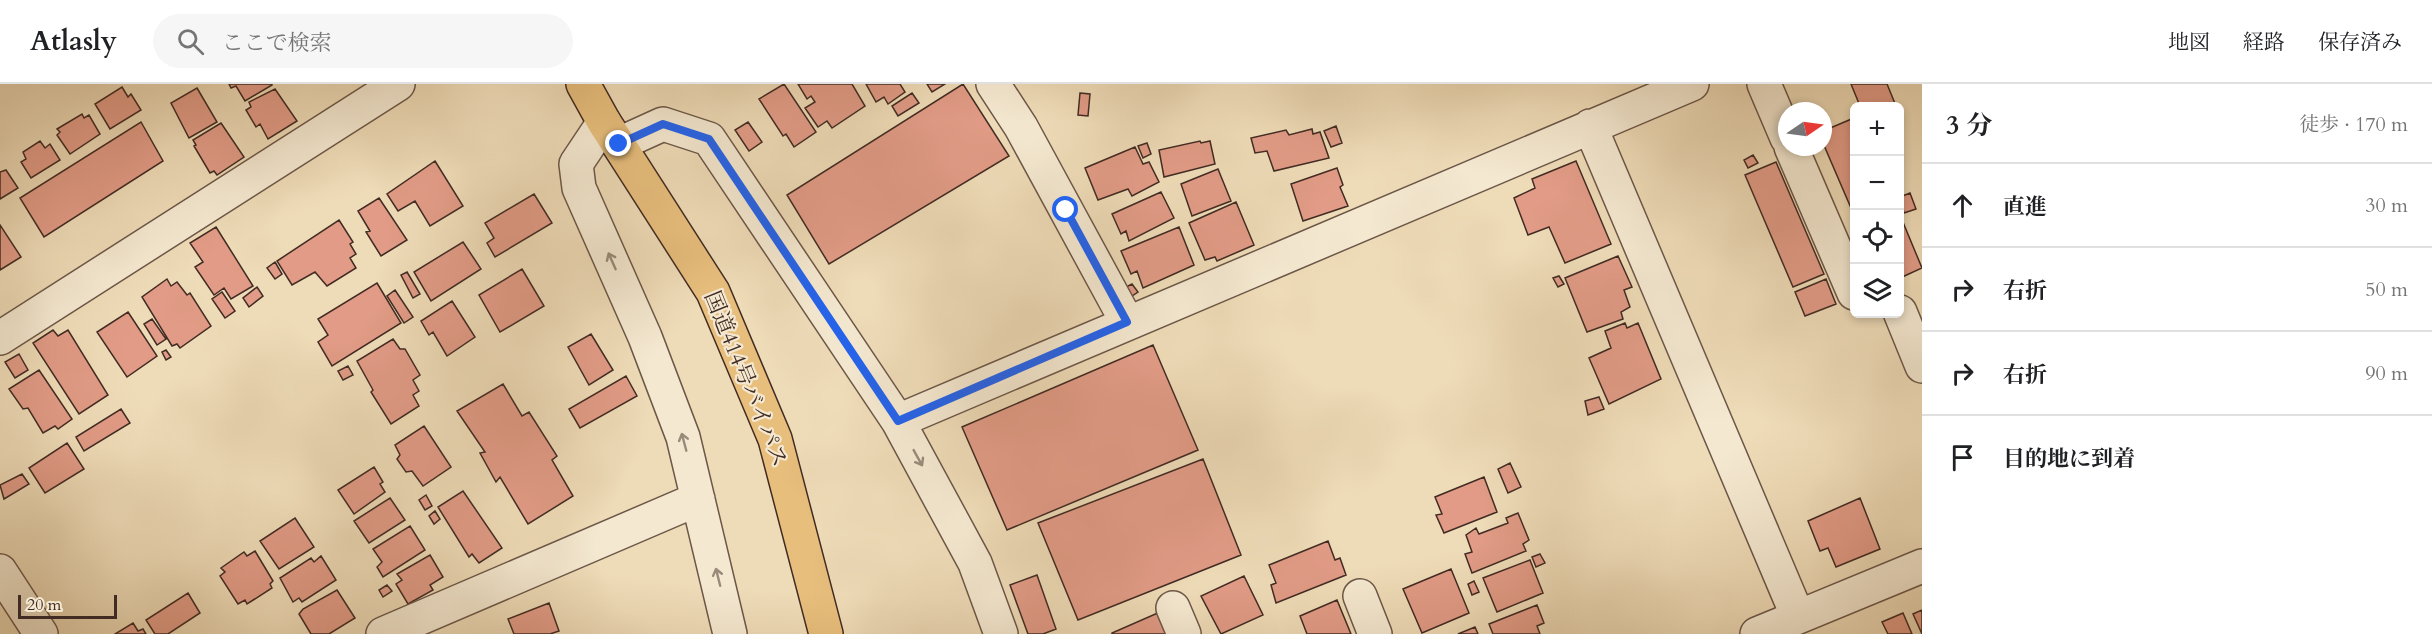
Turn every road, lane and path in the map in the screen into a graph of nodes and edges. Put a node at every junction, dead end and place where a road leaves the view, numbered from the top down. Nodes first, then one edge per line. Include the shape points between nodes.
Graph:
1 (398, 84) edge
2 (583, 84) edge
3 (993, 84) edge
4 (1692, 84) edge
5 (1764, 84) edge
6 (1778, 117) edge
7 (1590, 126) junction
8 (611, 133) junction
9 (1795, 156) edge
10 (1850, 284) edge
11 (1902, 318) edge
12 (1127, 322) junction
13 (0, 338) edge
14 (1922, 366) edge
15 (898, 421) junction
16 (698, 499) junction
17 (1922, 566) edge
18 (0, 571) edge
19 (1360, 596) dead end
20 (1782, 627) edge
21 (40, 634) edge
22 (383, 634) edge
23 (730, 634) edge
24 (826, 634) edge
25 (1001, 634) edge
26 (1375, 634) edge

1 - 13 street
2 - 8 highway, 国道414号バイパス
3 - 12 street via 1021,127
4 - 7 street
5 - 6 street
7 - 12 street
7 - 20 street
8 - 15 street via 663,124 709,139
16 -> 8 street via 683,437 645,336 579,188 576,164
8 - 24 highway, 国道414号バイパス via 712,292 775,439
9 - 10 street
11 - 14 street
12 - 15 street
15 -> 25 street via 975,563
16 - 22 street
23 -> 16 street
17 - 20 street
18 - 21 street
19 - 26 street

